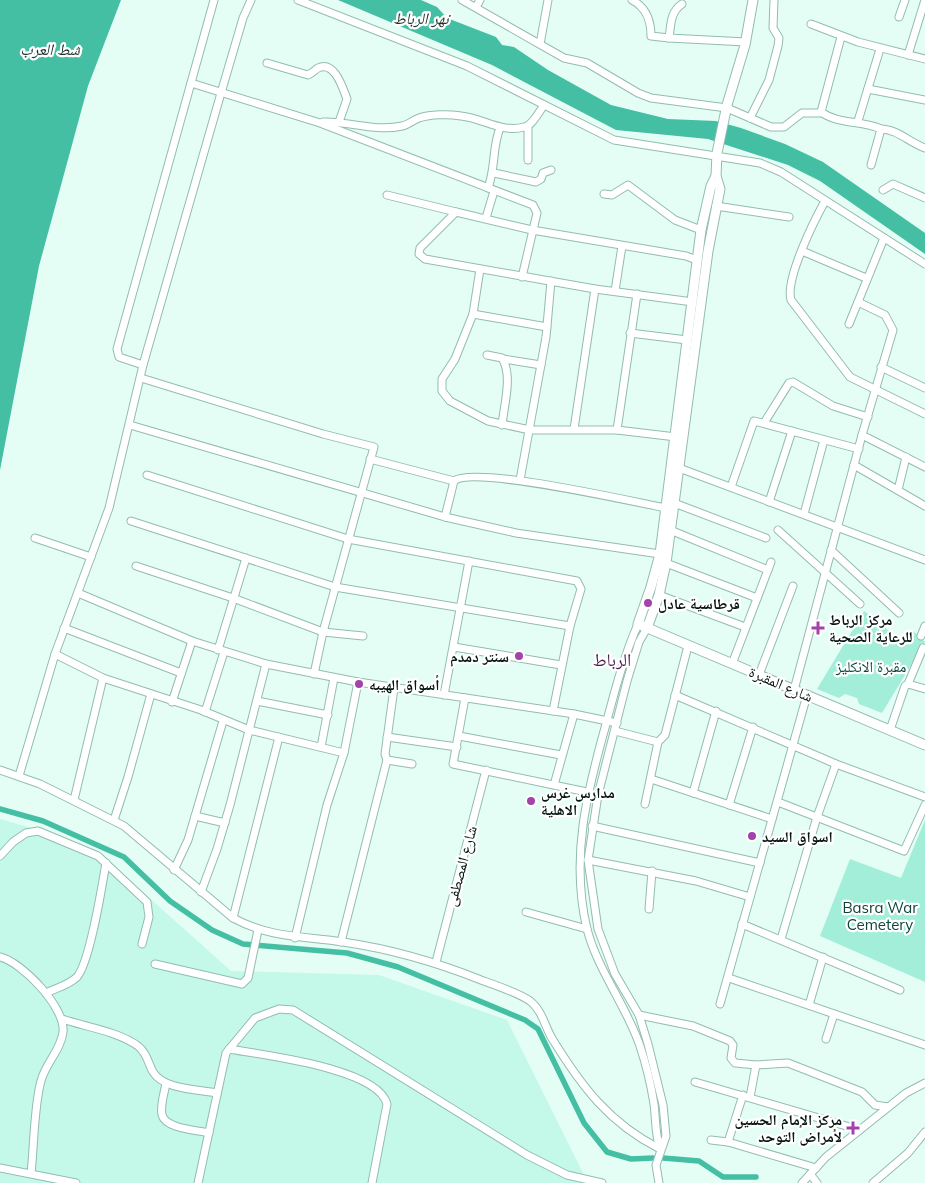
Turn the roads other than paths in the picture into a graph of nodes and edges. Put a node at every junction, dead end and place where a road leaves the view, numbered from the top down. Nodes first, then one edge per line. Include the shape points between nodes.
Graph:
1 (214, 0) edge
2 (251, 0) edge
3 (298, 0) edge
4 (462, 0) edge
5 (480, 0) edge
6 (548, 0) edge
7 (632, 0) edge
8 (753, 0) edge
9 (774, 0) edge
10 (906, 0) edge
11 (925, 0) edge
12 (682, 4) dead end
13 (476, 8) junction
14 (899, 18) dead end
15 (922, 18) edge
16 (811, 24) dead end
17 (842, 37) junction
18 (669, 38) junction
19 (746, 42) junction
20 (540, 44) junction
21 (880, 49) junction
22 (908, 55) junction
23 (925, 58) edge
24 (267, 63) dead end
25 (191, 83) junction
26 (868, 89) junction
27 (221, 93) junction
28 (925, 100) edge
29 (544, 105) junction
30 (726, 110) junction
31 (822, 113) junction
32 (750, 118) junction
33 (858, 121) junction
34 (339, 122) junction
35 (320, 123) junction
36 (528, 126) junction
37 (500, 128) junction
38 (881, 128) junction
39 (925, 148) edge
40 (717, 155) junction
41 (528, 160) dead end
42 (870, 165) dead end
43 (552, 170) dead end
44 (494, 173) junction
45 (716, 176) junction
46 (491, 190) junction
47 (883, 190) dead end
48 (604, 194) dead end
49 (387, 195) dead end
50 (925, 198) edge
51 (825, 201) junction
52 (716, 206) junction
53 (456, 212) junction
54 (789, 217) dead end
55 (486, 218) junction
56 (532, 230) junction
57 (702, 230) junction
58 (884, 238) junction
59 (622, 246) junction
60 (802, 251) junction
61 (697, 260) junction
62 (925, 264) edge
63 (480, 269) junction
64 (522, 277) junction
65 (866, 278) junction
66 (551, 282) junction
67 (595, 289) junction
68 (615, 291) junction
69 (636, 294) junction
70 (693, 302) junction
71 (858, 302) junction
72 (473, 314) junction
73 (849, 324) dead end
74 (547, 327) junction
75 (630, 333) junction
76 (687, 340) junction
77 (486, 355) dead end
78 (503, 359) junction
79 (143, 365) junction
80 (541, 366) junction
81 (881, 367) junction
82 (141, 378) junction
83 (686, 387) junction
84 (925, 388) edge
85 (876, 390) junction
86 (925, 414) edge
87 (868, 417) junction
88 (764, 422) junction
89 (130, 425) junction
90 (502, 425) junction
91 (574, 429) junction
92 (530, 430) junction
93 (617, 430) junction
94 (792, 431) junction
95 (862, 435) junction
96 (676, 437) junction
97 (824, 440) junction
98 (859, 449) junction
99 (906, 457) junction
100 (370, 459) junction
101 (854, 465) junction
102 (925, 466) edge
103 (680, 468) junction
104 (147, 474) dead end
105 (520, 480) junction
106 (454, 481) junction
107 (730, 487) junction
108 (898, 490) junction
109 (361, 494) junction
110 (770, 502) junction
111 (670, 505) junction
112 (925, 506) edge
113 (804, 514) junction
114 (445, 517) junction
115 (131, 520) dead end
116 (837, 527) junction
117 (670, 530) junction
118 (778, 530) dead end
119 (35, 538) dead end
120 (766, 538) dead end
121 (348, 539) junction
122 (831, 550) junction
123 (660, 554) junction
124 (91, 557) junction
125 (246, 558) junction
126 (925, 560) edge
127 (469, 561) junction
128 (771, 562) dead end
129 (666, 563) junction
130 (136, 566) dead end
131 (768, 570) junction
132 (825, 572) junction
133 (335, 586) junction
134 (793, 586) dead end
135 (78, 593) junction
136 (660, 595) junction
137 (233, 598) junction
138 (757, 598) junction
139 (860, 604) dead end
140 (461, 608) junction
141 (899, 613) dead end
142 (638, 624) junction
143 (570, 626) junction
144 (64, 628) junction
145 (647, 628) junction
146 (745, 628) junction
147 (322, 632) junction
148 (363, 636) dead end
149 (192, 641) junction
150 (688, 646) junction
151 (454, 647) junction
152 (922, 648) dead end
153 (221, 651) junction
154 (55, 654) junction
155 (266, 664) junction
156 (732, 664) junction
157 (562, 665) junction
158 (181, 673) junction
159 (314, 674) junction
160 (759, 675) junction
161 (103, 678) junction
162 (334, 678) junction
163 (358, 682) junction
164 (908, 684) junction
165 (394, 688) junction
166 (925, 689) edge
167 (794, 690) junction
168 (151, 694) junction
169 (444, 695) junction
170 (675, 695) junction
171 (806, 695) junction
172 (465, 698) junction
173 (257, 701) junction
174 (172, 702) junction
175 (553, 711) junction
176 (716, 711) junction
177 (205, 712) junction
178 (328, 714) junction
179 (574, 714) junction
180 (223, 720) junction
181 (607, 720) junction
182 (617, 723) junction
183 (753, 727) junction
184 (249, 730) junction
185 (890, 730) junction
186 (615, 731) junction
187 (279, 736) junction
188 (459, 736) junction
189 (387, 737) junction
190 (658, 742) junction
191 (925, 744) edge
192 (794, 745) junction
193 (321, 747) junction
194 (457, 748) junction
195 (344, 753) junction
196 (561, 755) junction
197 (388, 760) junction
198 (412, 764) dead end
199 (836, 764) junction
200 (0, 770) edge
201 (486, 770) junction
202 (19, 776) junction
203 (651, 779) junction
204 (554, 785) junction
205 (587, 792) junction
206 (692, 793) junction
207 (925, 797) edge
208 (74, 800) junction
209 (778, 802) junction
210 (645, 804) dead end
211 (729, 805) junction
212 (925, 805) edge
213 (195, 816) junction
214 (817, 816) junction
215 (772, 819) junction
216 (114, 820) junction
217 (225, 823) junction
218 (592, 826) junction
219 (0, 856) edge
220 (588, 860) junction
221 (760, 862) junction
222 (106, 863) junction
223 (174, 870) junction
224 (652, 872) junction
225 (591, 890) junction
226 (580, 891) junction
227 (200, 892) junction
228 (750, 897) junction
229 (649, 909) dead end
230 (526, 912) dead end
231 (233, 918) junction
232 (742, 924) junction
233 (587, 929) junction
234 (257, 932) junction
235 (296, 938) junction
236 (781, 939) junction
237 (341, 942) junction
238 (142, 944) dead end
239 (0, 957) edge
240 (823, 958) junction
241 (436, 962) junction
242 (155, 964) dead end
243 (729, 978) junction
244 (900, 990) dead end
245 (46, 993) junction
246 (720, 1004) dead end
247 (809, 1006) junction
248 (834, 1014) junction
249 (638, 1015) junction
250 (62, 1020) junction
251 (826, 1039) dead end
252 (648, 1044) junction
253 (925, 1045) edge
254 (640, 1046) junction
255 (229, 1049) junction
256 (756, 1065) junction
257 (695, 1082) dead end
258 (925, 1083) edge
259 (166, 1084) junction
260 (217, 1093) junction
261 (746, 1096) junction
262 (888, 1107) junction
263 (860, 1130) junction
264 (925, 1132) edge
265 (208, 1133) junction
266 (711, 1140) dead end
267 (728, 1142) junction
268 (660, 1149) junction
269 (0, 1168) edge
270 (816, 1168) junction
271 (31, 1173) junction
272 (810, 1174) junction
273 (877, 1182) edge
274 (76, 1183) edge
275 (198, 1183) edge
276 (372, 1183) edge
277 (602, 1183) edge
278 (659, 1183) edge
279 (802, 1183) edge
280 (817, 1183) edge

1 - 25 street
2 - 27 street
3 - 29 street via 467,66
4 - 13 street
5 - 13 street
6 - 20 street
7 - 18 street via 649,18 651,36
8 - 19 main road
9 - 32 street via 773,28 779,38 778,46 769,80
10 - 14 street
11 - 15 street
12 - 18 street via 673,13
13 - 20 street
15 - 22 street
16 - 17 street
17 - 21 street
17 - 31 street
18 - 19 street
19 - 30 main road
20 - 30 street via 564,58 587,63 638,93 665,101
21 - 22 street
21 - 26 street
22 - 23 street
24 - 34 street via 308,75 319,68 329,68 337,75 347,99
25 - 27 street
25 - 79 street via 117,349 119,357
26 - 28 street
26 - 33 street
27 - 35 street
27 - 79 street
29 - 36 street
29 - 40 street via 614,140
30 - 32 street
30 - 40 main road
31 - 32 street via 802,113 779,128
31 - 33 street via 844,122
33 - 38 street
34 - 35 street
34 - 37 street via 359,127 395,127 419,118 462,116
35 - 46 street
36 - 37 street
36 - 41 street
37 - 44 street via 495,145
38 - 39 street
38 - 42 street
40 - 45 main road
40 - 51 street via 760,163 781,172
43 - 44 street via 545,171 536,182
44 - 46 street
45 - 52 main road via 720,189
45 - 57 main road via 710,186
46 - 55 street
46 - 56 street via 533,205 537,213
47 - 50 street via 892,184
48 - 57 street via 612,195 628,184 675,220
49 - 53 street
51 - 58 street
51 - 60 street
52 - 54 street
52 - 83 main road
53 - 55 street
53 - 63 street via 427,239 419,254 425,259
55 - 56 street
56 - 59 street
56 - 64 street
57 - 61 main road
58 - 62 street
58 - 65 street
59 - 61 street
59 - 68 street
60 - 65 street
60 - 85 street via 789,290 791,300 850,377
61 - 70 main road
63 - 64 street
63 - 72 street
64 - 66 street
65 - 71 street
66 - 67 street
66 - 74 street
67 - 68 street
67 - 91 street
68 - 69 street
69 - 70 street
69 - 75 street
70 - 76 main road
71 - 73 street
71 - 81 street via 881,312 893,327
72 - 74 street
72 - 90 street via 455,359 442,379 442,391 467,411
74 - 80 street
75 - 76 street
75 - 93 street
76 - 83 main road
77 - 78 street
78 - 80 street
78 - 90 street via 507,380
79 - 82 street
80 - 92 street
81 - 84 street
81 - 85 street
82 - 89 street
82 - 100 street via 374,447
83 - 96 main road
83 - 103 main road
85 - 86 street
85 - 87 street
87 - 88 street via 833,406 793,382 773,404
87 - 95 street
88 - 94 street
88 - 107 street via 754,420
89 - 109 street
89 - 124 street via 109,508
90 - 92 street
91 - 92 street
91 - 93 street
92 - 105 street
93 - 96 street
94 - 97 street
94 - 110 street
95 - 98 street
95 - 99 street
96 - 111 main road
97 - 98 street
97 - 113 street
98 - 101 street
99 - 102 street
99 - 108 street
100 - 106 street
100 - 109 street
101 - 108 street
101 - 116 street
103 - 107 street
103 - 111 main road
104 - 121 street
105 - 106 street via 463,476
105 - 111 street
106 - 114 street
107 - 110 street
108 - 112 street
109 - 114 street
109 - 121 street
110 - 113 street
111 - 117 main road
111 - 120 street
111 - 123 main road
113 - 116 street
114 - 123 street via 542,537
115 - 125 street
116 - 122 street
116 - 126 street
117 - 129 main road
117 - 131 street
118 - 132 street
119 - 124 street
121 - 127 street
121 - 133 street
122 - 132 street
122 - 141 street
123 - 142 main road
124 - 135 street
125 - 133 street
125 - 137 street
127 - 140 street
127 - 143 street via 578,582 581,589
128 - 131 street
129 - 136 main road
129 - 138 street
130 - 137 street
131 - 138 street
132 - 139 street
132 - 167 street
133 - 140 street
133 - 147 street
134 - 160 street
135 - 144 street
135 - 149 street
136 - 145 main road
136 - 146 street
137 - 147 street
137 - 153 street
138 - 146 street
140 - 143 street
140 - 151 street
142 - 145 main road, شارع المقبرة
142 - 181 street via 625,655
143 - 157 street
144 - 154 street
144 - 158 street
145 - 150 main road, شارع المقبرة
145 - 182 street via 633,660
146 - 156 street
147 - 148 street
147 - 159 street
149 - 153 street
149 - 158 street
150 - 156 main road, شارع المقبرة
150 - 170 street
151 - 157 street
151 - 169 street
152 - 164 street
153 - 155 street
153 - 177 street
154 - 161 street
154 - 202 street
155 - 159 street
155 - 173 street
156 - 160 main road, شارع المقبرة
157 - 175 street
158 - 174 street
159 - 162 street
160 - 167 main road, شارع المقبرة
161 - 168 street
161 - 208 street
162 - 163 street
162 - 178 street
163 - 165 street
163 - 195 street
164 - 166 street
164 - 185 street
165 - 169 street
165 - 189 street
167 - 171 main road, شارع المقبرة
168 - 174 street
168 - 216 street
169 - 172 street
170 - 176 street
170 - 190 street via 665,735
171 - 185 main road, شارع المقبرة
171 - 192 street
172 - 175 street
172 - 188 street
173 - 178 street
173 - 184 street
174 - 177 street
175 - 179 street
176 - 183 street
176 - 206 street
177 - 180 street
178 - 193 street
179 - 181 street
179 - 196 street
180 - 184 street
180 - 213 street
181 - 182 street
181 - 205 street
182 - 186 street
183 - 192 street
183 - 211 street
184 - 187 street
184 - 217 street
185 - 191 main road, شارع المقبرة
186 - 190 street
186 - 218 street
187 - 193 street
187 - 231 street
188 - 194 street
188 - 196 street
189 - 194 street
189 - 197 street via 384,754
190 - 203 street
192 - 199 street
192 - 209 street
193 - 195 street
194 - 201 street via 453,764
195 - 235 street via 327,805
196 - 204 street
197 - 198 street
197 - 237 street
199 - 207 street
199 - 214 street
200 - 202 street
201 - 204 street
201 - 241 street, شارع المصطفى
202 - 208 street
203 - 206 street
203 - 210 street
204 - 205 street
205 - 226 street via 580,843
206 - 211 street
208 - 216 street
209 - 214 street
209 - 215 street
211 - 215 street
212 - 214 street via 904,850
213 - 217 street
213 - 223 street
214 - 236 street
215 - 221 street
216 - 223 street
217 - 227 street
218 - 220 street
218 - 221 street
219 - 222 street via 26,833 38,831 98,856
220 - 224 street
220 - 225 street
221 - 228 street
222 - 238 street via 147,902 149,917
222 - 245 street via 94,928 78,975 69,983
223 - 227 street
224 - 228 street via 696,880
224 - 229 street
225 - 226 street
225 - 249 street via 606,954
226 - 233 street
227 - 231 street
228 - 232 street
230 - 233 street
231 - 234 street
232 - 236 street
232 - 243 street
233 - 254 street
234 - 235 street
234 - 242 street via 248,978 242,984
235 - 237 street
236 - 240 street
237 - 241 street
239 - 245 street via 11,959
240 - 244 street
240 - 247 street
241 - 268 street via 530,1001 543,1017 565,1060 604,1112
243 - 246 street
243 - 247 street
245 - 250 street via 62,1015
247 - 248 street
248 - 251 street
248 - 253 street
249 - 252 street
249 - 256 street via 693,1026 730,1041 734,1062
250 - 259 street via 136,1045 146,1055 156,1076
250 - 271 street via 63,1033 40,1082
252 - 254 street
252 - 268 street via 663,1105 666,1136
254 - 268 street via 650,1083
255 - 260 street
255 - 276 street via 343,1071 377,1090 386,1104
255 - 277 street via 256,1018 279,1009 293,1010 527,1155 567,1175
256 - 261 street
256 - 262 street via 788,1063 862,1092 875,1105
257 - 261 street
258 - 262 street
259 - 260 street
259 - 265 street via 164,1119 170,1125
260 - 265 street
261 - 263 street
261 - 267 street
262 - 263 street
263 - 270 street
264 - 273 street
265 - 275 street
266 - 267 street
267 - 270 street
268 - 278 street via 656,1166
269 - 271 street
270 - 272 street
271 - 274 street
272 - 279 street
272 - 280 street

